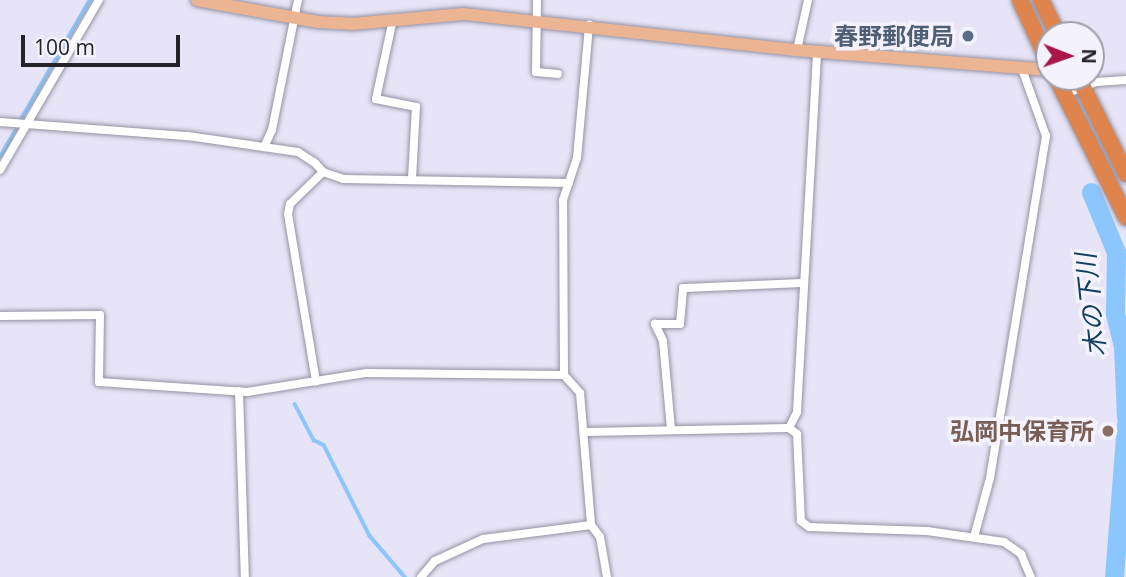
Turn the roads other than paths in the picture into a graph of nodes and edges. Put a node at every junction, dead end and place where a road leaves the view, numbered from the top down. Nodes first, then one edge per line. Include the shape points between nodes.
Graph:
1 (99, 0) edge
2 (197, 0) edge
3 (298, 0) edge
4 (537, 0) edge
5 (808, 0) edge
6 (1020, 0) edge
7 (1041, 0) edge
8 (294, 18) junction
9 (393, 19) junction
10 (535, 19) junction
11 (1051, 21) edge
12 (589, 25) junction
13 (1035, 33) edge
14 (797, 50) junction
15 (817, 52) junction
16 (1022, 69) junction
17 (1035, 69) edge
18 (558, 74) dead end
19 (1126, 80) edge
20 (1105, 81) edge
21 (1063, 91) edge
22 (1069, 91) edge
23 (1085, 91) edge
24 (1065, 94) junction
25 (0, 122) edge
26 (25, 126) junction
27 (264, 147) junction
28 (0, 170) edge
29 (323, 172) junction
30 (1126, 174) edge
31 (412, 178) junction
32 (569, 183) junction
33 (1126, 217) edge
34 (804, 283) junction
35 (0, 316) edge
36 (564, 375) junction
37 (316, 382) junction
38 (239, 391) junction
39 (789, 428) junction
40 (671, 429) junction
41 (586, 432) junction
42 (591, 525) junction
43 (974, 537) junction
44 (245, 577) edge
45 (421, 577) edge
46 (607, 577) edge
47 (1031, 577) edge

1 - 26 street
2 - 8 main road
3 - 8 street
4 - 10 street
5 - 14 street
6 - 13 highway
7 - 11 highway
8 - 9 main road via 352,24
8 - 27 street
9 - 10 main road via 464,14
9 - 31 street via 376,99 416,107
10 - 12 main road
10 - 18 street via 536,72
12 - 14 main road
12 - 32 street via 583,117
14 - 15 main road
15 - 16 main road
15 - 34 street
16 - 17 main road
16 - 43 street via 1046,136 990,478
19 - 20 street
21 - 24 highway
22 - 24 street
23 - 30 highway
24 - 33 highway
25 - 26 street
26 - 27 street via 188,136
26 - 28 street
27 - 29 street via 298,152
29 - 31 street via 343,179
29 - 37 street via 290,204 288,214
31 - 32 street
32 - 36 street via 563,200
34 - 39 street via 797,412
34 - 40 street via 683,288 680,324 655,324 663,341
35 - 38 street via 100,315 99,382
36 - 37 street via 366,373
36 - 41 street via 580,393
37 - 38 street via 275,391
38 - 44 street
39 - 40 street
39 - 43 street via 797,434 801,521 809,527
40 - 41 street
41 - 42 street
42 - 45 street via 484,540 435,561
42 - 46 street via 600,537
43 - 47 street via 1013,548 1021,554

